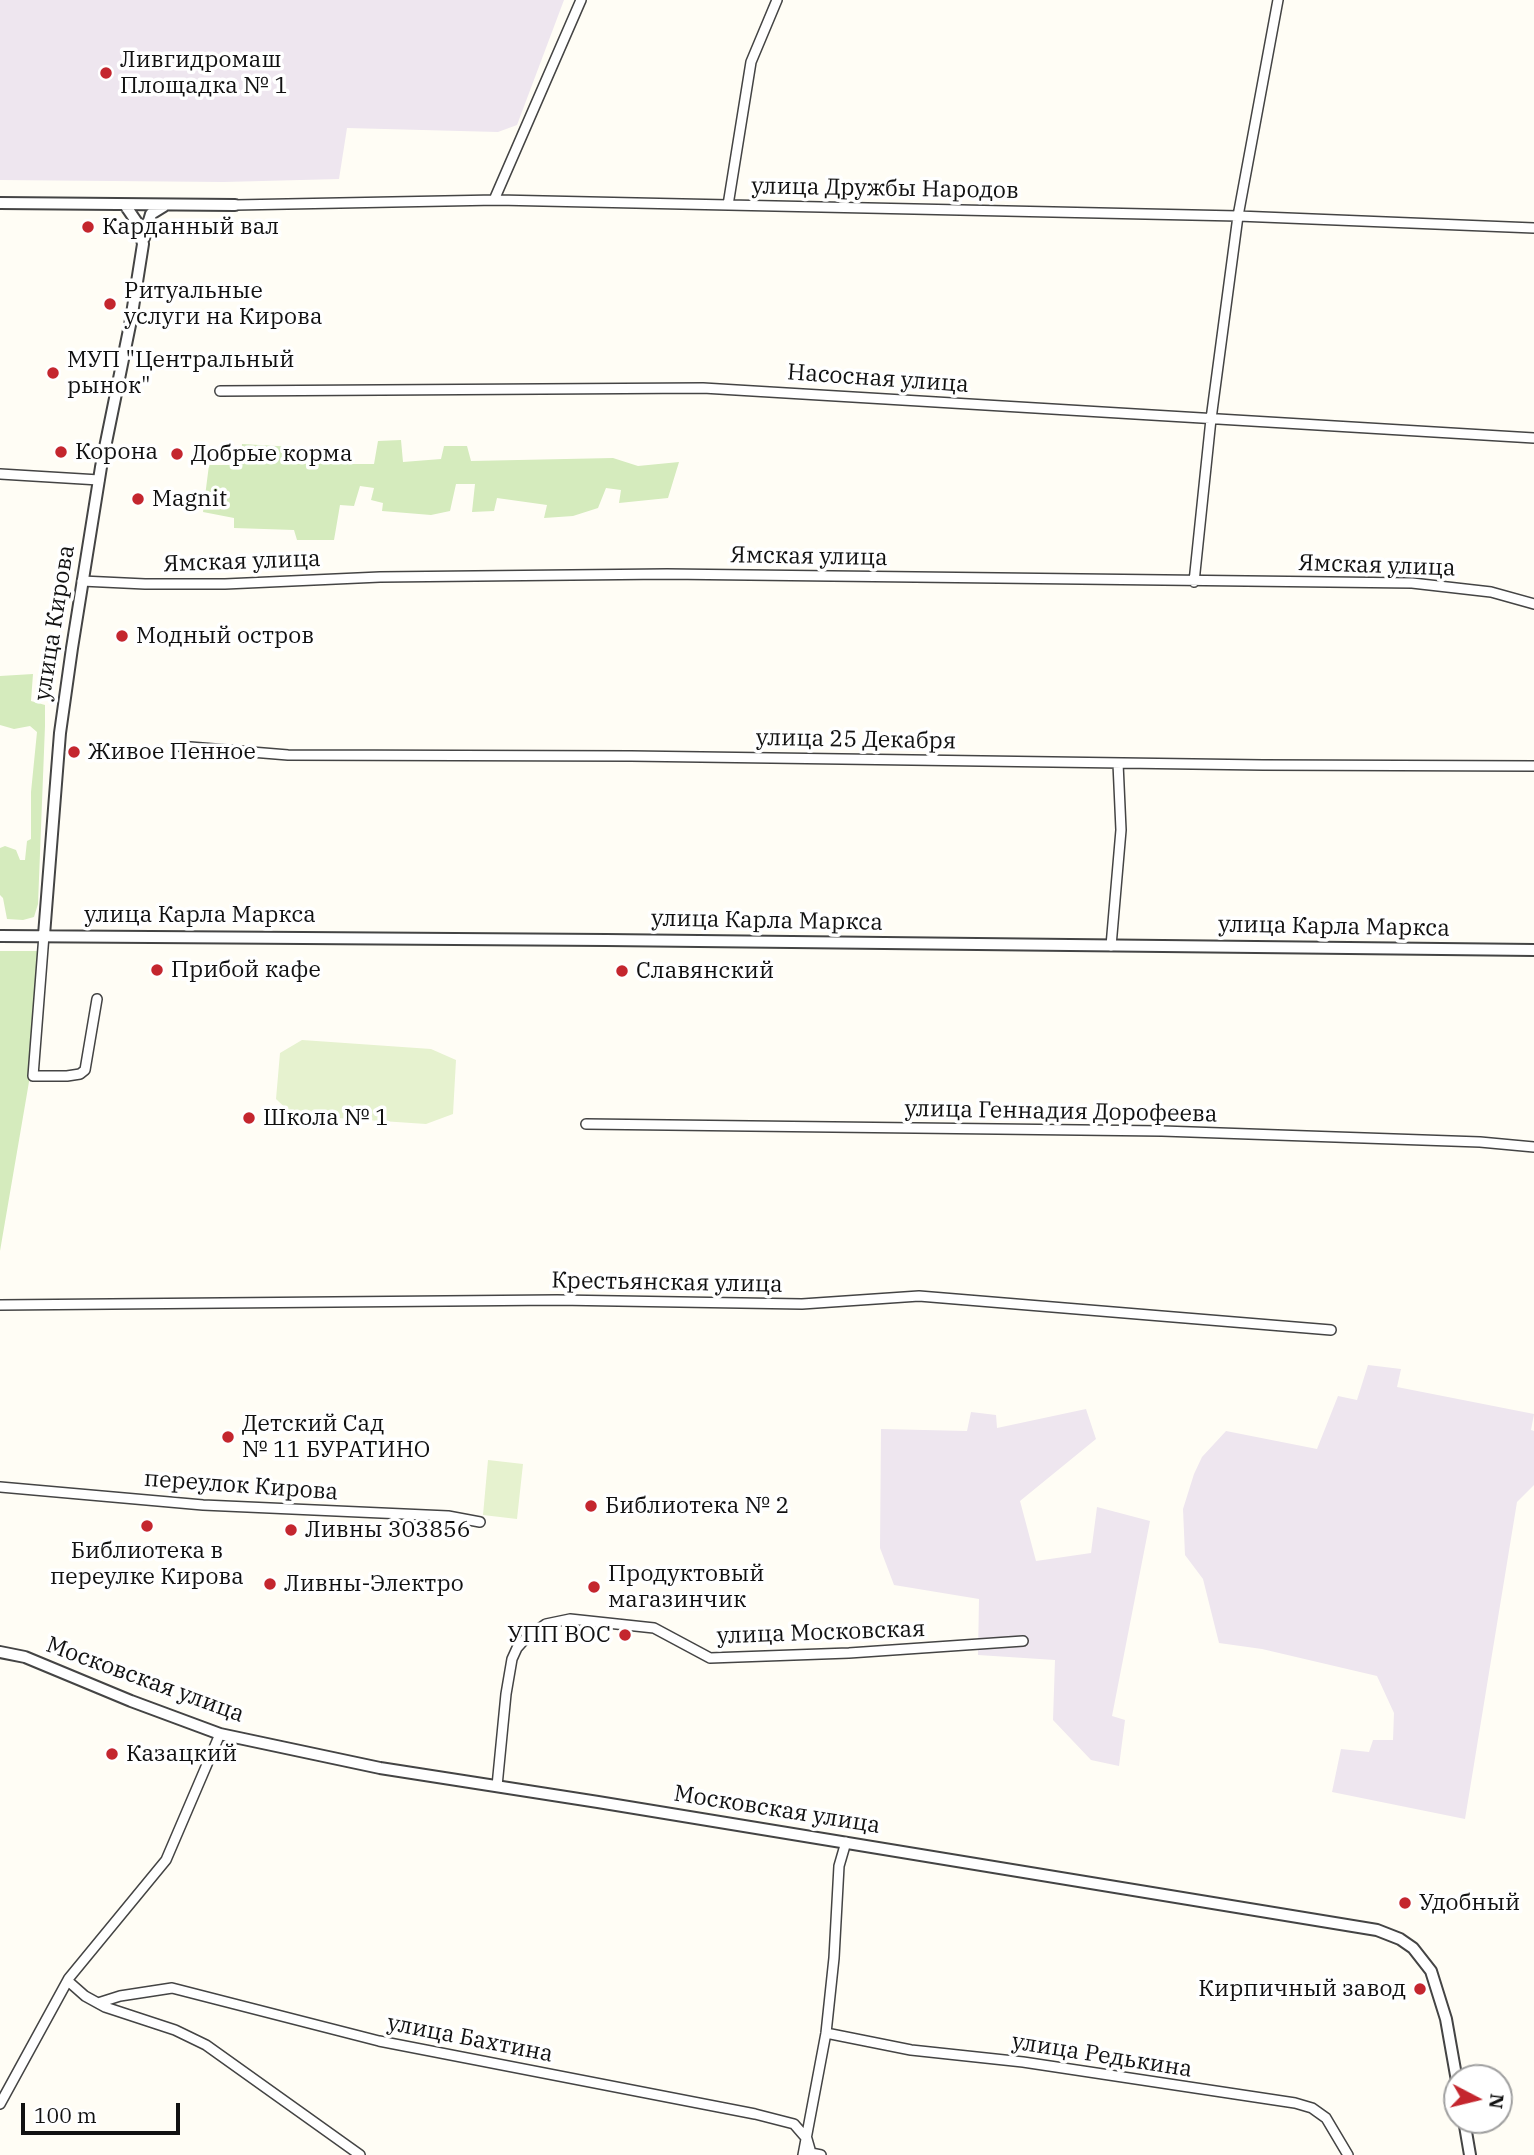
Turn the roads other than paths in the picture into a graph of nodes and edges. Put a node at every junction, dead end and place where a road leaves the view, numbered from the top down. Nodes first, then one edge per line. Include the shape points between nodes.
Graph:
1 (580, 0) edge
2 (777, 0) edge
3 (1278, 0) edge
4 (494, 200) junction
5 (0, 203) edge
6 (125, 205) junction
7 (167, 205) junction
8 (235, 205) joint
9 (728, 205) junction
10 (1238, 216) junction
11 (1534, 228) edge
12 (143, 244) junction
13 (220, 391) dead end
14 (1211, 419) junction
15 (1534, 438) edge
16 (0, 474) edge
17 (99, 480) junction
18 (82, 581) junction
19 (1194, 582) junction
20 (1534, 604) edge
21 (178, 746) dead end
22 (1118, 763) junction
23 (1534, 766) edge
24 (44, 935) junction
25 (0, 936) edge
26 (1111, 946) junction
27 (1534, 950) edge
28 (97, 999) dead end
29 (586, 1124) dead end
30 (1534, 1147) edge
31 (0, 1304) edge
32 (1331, 1330) dead end
33 (0, 1487) edge
34 (480, 1522) dead end
35 (1023, 1641) dead end
36 (1, 1651) edge
37 (220, 1734) junction
38 (498, 1786) junction
39 (846, 1842) junction
40 (68, 1981) junction
41 (97, 2003) junction
42 (826, 2033) junction
43 (1454, 2064) edge
44 (0, 2104) edge
45 (1466, 2134) edge
46 (807, 2139) junction
47 (360, 2155) edge
48 (803, 2155) edge
49 (821, 2155) edge
50 (1348, 2155) edge
51 (1470, 2155) edge

1 - 4 street
2 - 9 street via 751,62
3 - 10 street
4 - 8 street, улица Дружбы Народов
4 - 9 street, улица Дружбы Народов
5 - 6 street
6 - 7 street
6 - 12 street via 141,229
7 - 8 street
7 - 12 street, улица Кирова via 151,214
9 - 10 street, улица Дружбы Народов
10 - 11 street, улица Дружбы Народов
10 - 14 street
12 - 17 street, улица Кирова
13 - 14 street, Насосная улица via 703,388
14 - 15 street, Насосная улица
14 - 19 street
16 - 17 street
17 - 18 street, улица Кирова
18 - 19 street, Ямская улица via 225,584 667,574
18 - 24 street, улица Кирова via 60,733
19 - 20 street, Ямская улица via 1412,583 1491,592
21 - 22 street, улица 25 Декабря via 288,755
22 - 23 street, улица 25 Декабря
22 - 26 street via 1121,830
24 - 25 street, улица Карла Маркса
24 - 26 street, улица Карла Маркса
24 - 28 street via 33,1076 67,1076 85,1070
26 - 27 street, улица Карла Маркса
29 - 30 street, улица Геннадия Дорофеева via 1162,1131
31 - 32 street, Крестьянская улица via 544,1300 802,1304 919,1296
33 - 34 street, переулок Кирова via 202,1505 448,1516
35 - 38 street, улица Московская via 710,1658 654,1628 570,1619 546,1623 517,1648 509,1671
36 - 37 street, Московская улица
37 - 38 street, Московская улица via 380,1768
37 - 40 street via 166,1860
38 - 39 street, Московская улица
39 - 42 street via 839,1867
39 - 43 street, Московская улица via 1377,1930 1400,1939 1423,1958 1438,1987
40 - 41 street
40 - 44 street
41 - 46 street, улица Бахтина via 172,1988 379,2041 755,2114 794,2124
41 - 47 street via 206,2045
42 - 46 street
42 - 50 street, улица Редькина via 911,2050 1295,2103 1326,2118
45 - 51 street
46 - 48 street
46 - 49 street, улица Бахтина via 811,2152

